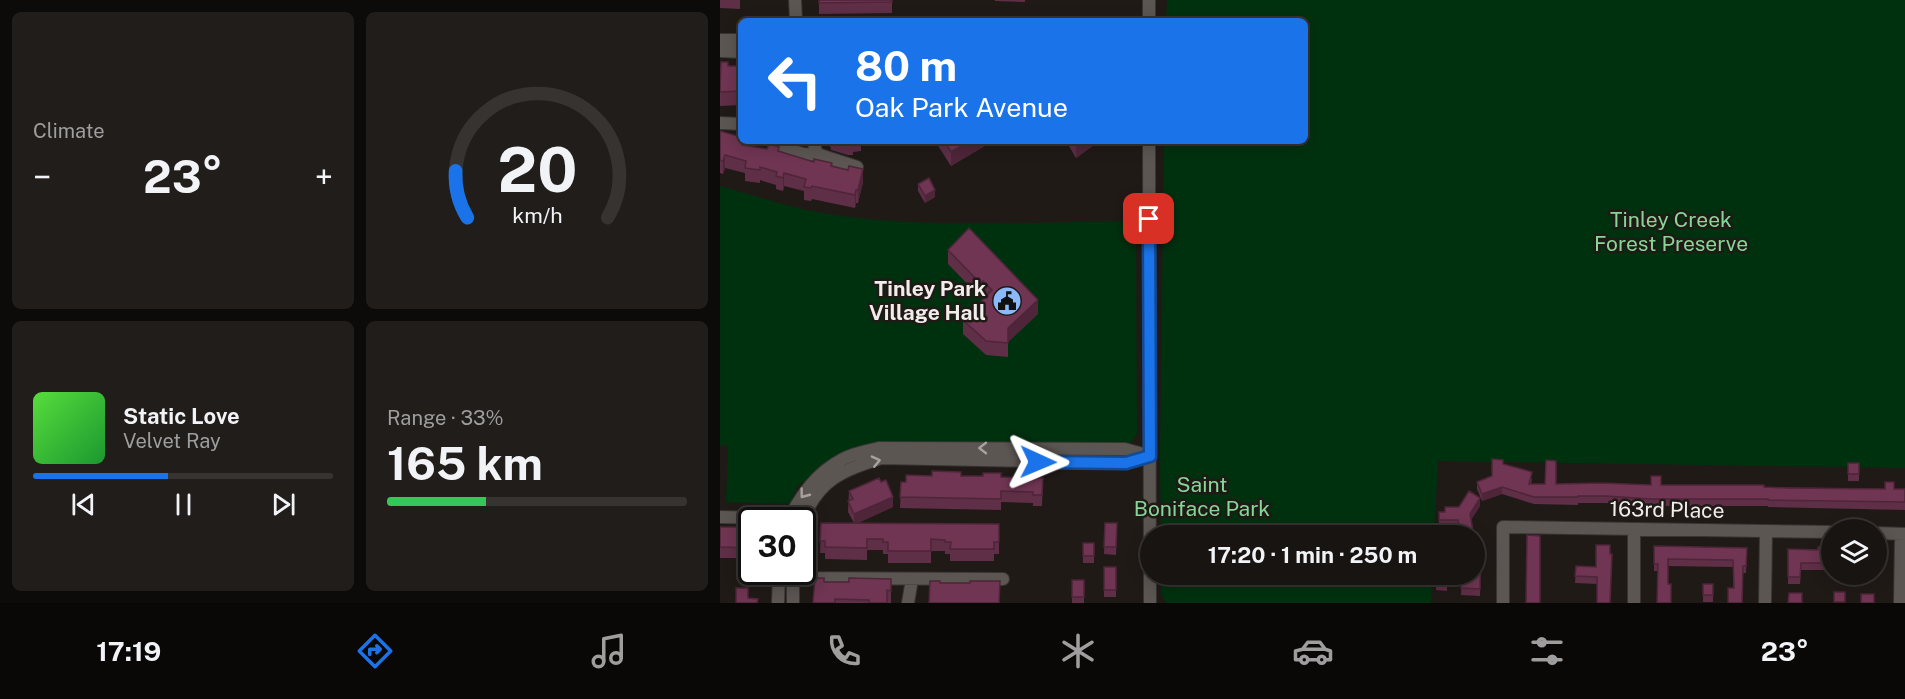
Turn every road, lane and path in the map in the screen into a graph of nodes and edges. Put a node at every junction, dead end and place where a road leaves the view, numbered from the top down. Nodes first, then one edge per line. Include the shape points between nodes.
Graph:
1 (795, 0) edge
2 (1149, 0) edge
3 (796, 18) edge
4 (1149, 18) edge
5 (720, 40) edge
6 (738, 40) edge
7 (720, 51) edge
8 (738, 52) edge
9 (720, 123) edge
10 (738, 124) edge
11 (777, 144) edge
12 (814, 144) edge
13 (1149, 144) edge
14 (817, 154) junction
15 (857, 167) edge
16 (909, 452) junction
17 (1150, 456) junction
18 (795, 507) edge
19 (808, 507) edge
20 (720, 517) edge
21 (738, 517) edge
22 (1634, 529) junction
23 (1766, 531) junction
24 (1821, 532) edge
25 (1887, 533) edge
26 (1903, 534) edge
27 (816, 576) edge
28 (912, 579) junction
29 (1003, 579) dead end
30 (779, 585) edge
31 (793, 585) edge
32 (778, 603) edge
33 (793, 603) edge
34 (909, 603) edge
35 (1150, 603) edge
36 (1503, 603) edge
37 (1634, 603) edge
38 (1765, 603) edge
39 (1900, 603) edge

1 - 3 street
2 - 4 street
5 - 6 street
7 - 8 street
9 - 10 street
11 - 14 street via 809,156
12 - 14 street
13 - 17 street
14 - 15 street
16 - 17 street via 1125,449
16 -> 18 street via 879,448 844,458 824,472
19 -> 16 street via 826,483 847,469
17 - 35 street
20 - 21 street
22 - 23 street, 163rd Place
22 - 36 street, 163rd Place via 1503,527
22 - 37 street
23 - 24 street, 163rd Place
23 - 38 street
25 - 26 street
26 - 39 street
27 - 28 street
28 - 29 street
28 - 34 street
30 - 32 street
31 - 33 street

